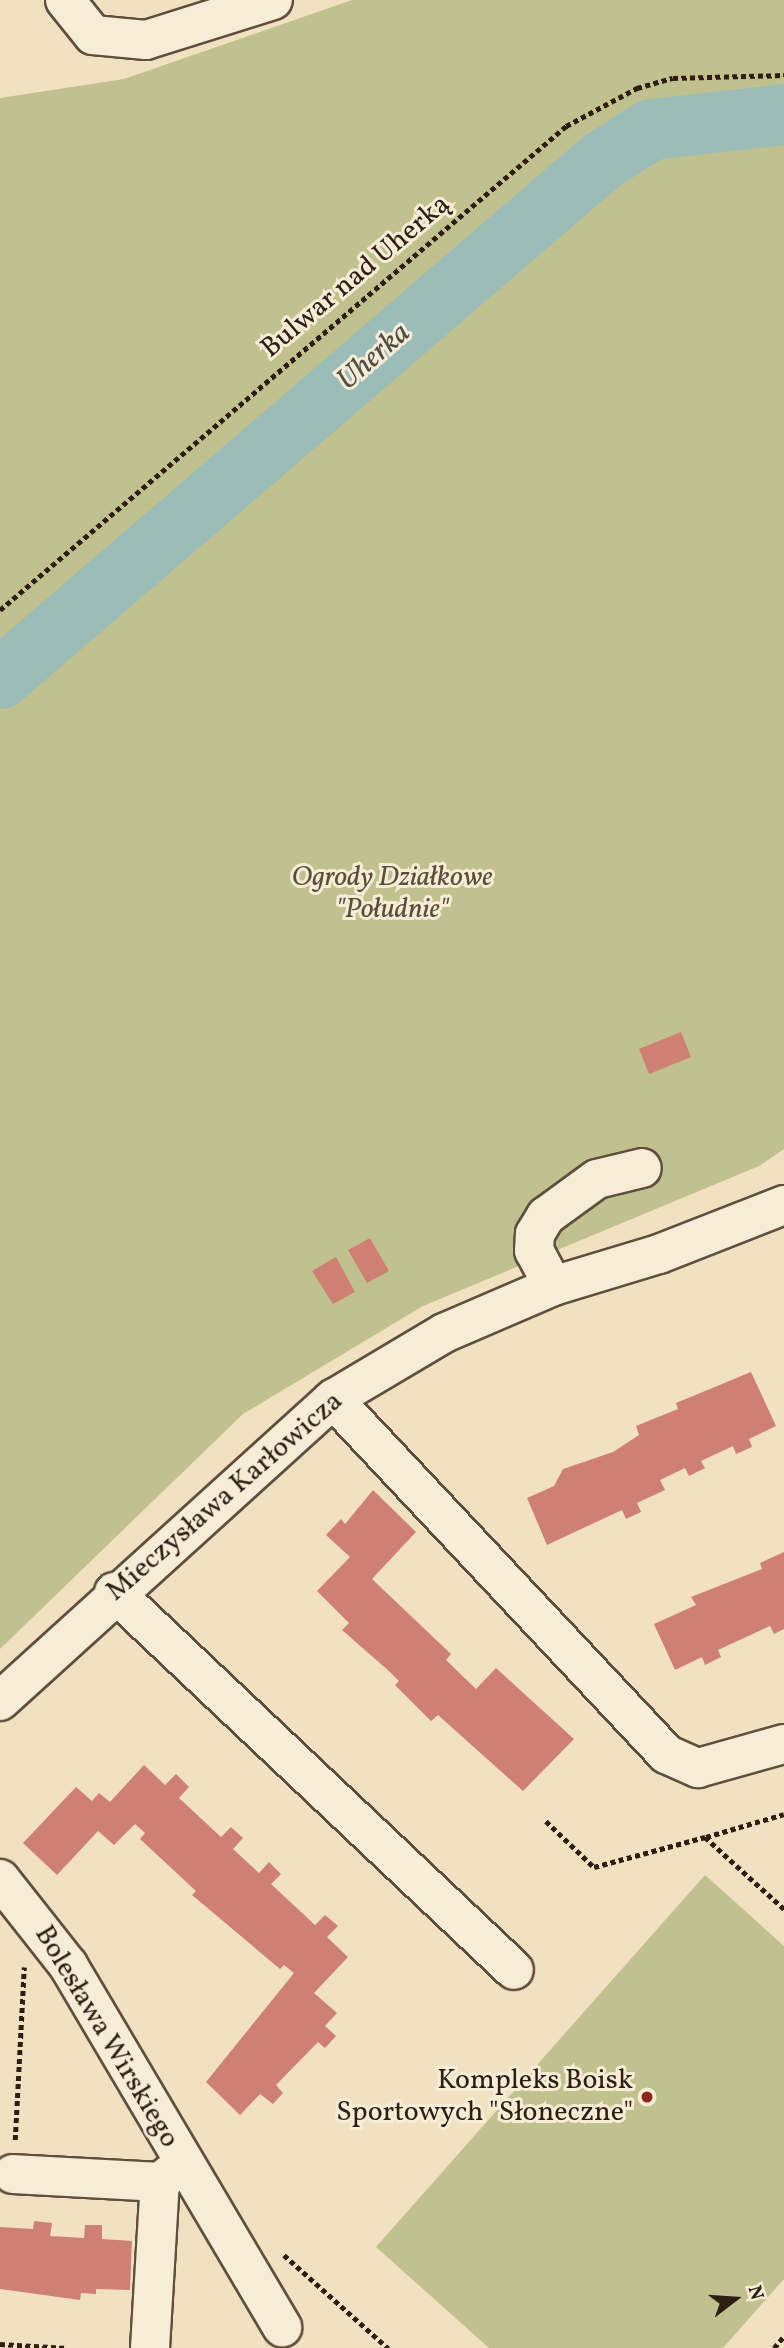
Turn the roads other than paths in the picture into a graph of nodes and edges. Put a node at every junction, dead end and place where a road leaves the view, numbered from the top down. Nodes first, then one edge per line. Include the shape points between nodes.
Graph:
1 (65, 0) edge
2 (273, 0) edge
3 (642, 1168) dead end
4 (784, 1205) edge
5 (553, 1286) junction
6 (333, 1399) junction
7 (114, 1592) junction
8 (0, 1701) edge
9 (784, 1744) edge
10 (0, 1879) edge
11 (514, 1970) dead end
12 (171, 2173) junction
13 (13, 2174) dead end
14 (282, 2327) dead end
15 (150, 2348) edge

1 - 2 street via 93,35 146,40
3 - 5 street via 597,1179 546,1216 535,1234 534,1251
4 - 5 street, Mieczysława Karłowicza via 659,1254
5 - 6 street, Mieczysława Karłowicza via 444,1333
6 - 7 street, Mieczysława Karłowicza
6 - 9 street via 666,1754 698,1768
7 - 8 street, Mieczysława Karłowicza
7 - 11 street
10 - 12 street, Bolesława Wirskiego via 68,1965
12 - 13 street
12 - 14 street, Bolesława Wirskiego
12 - 15 street, Bolesława Wirskiego

